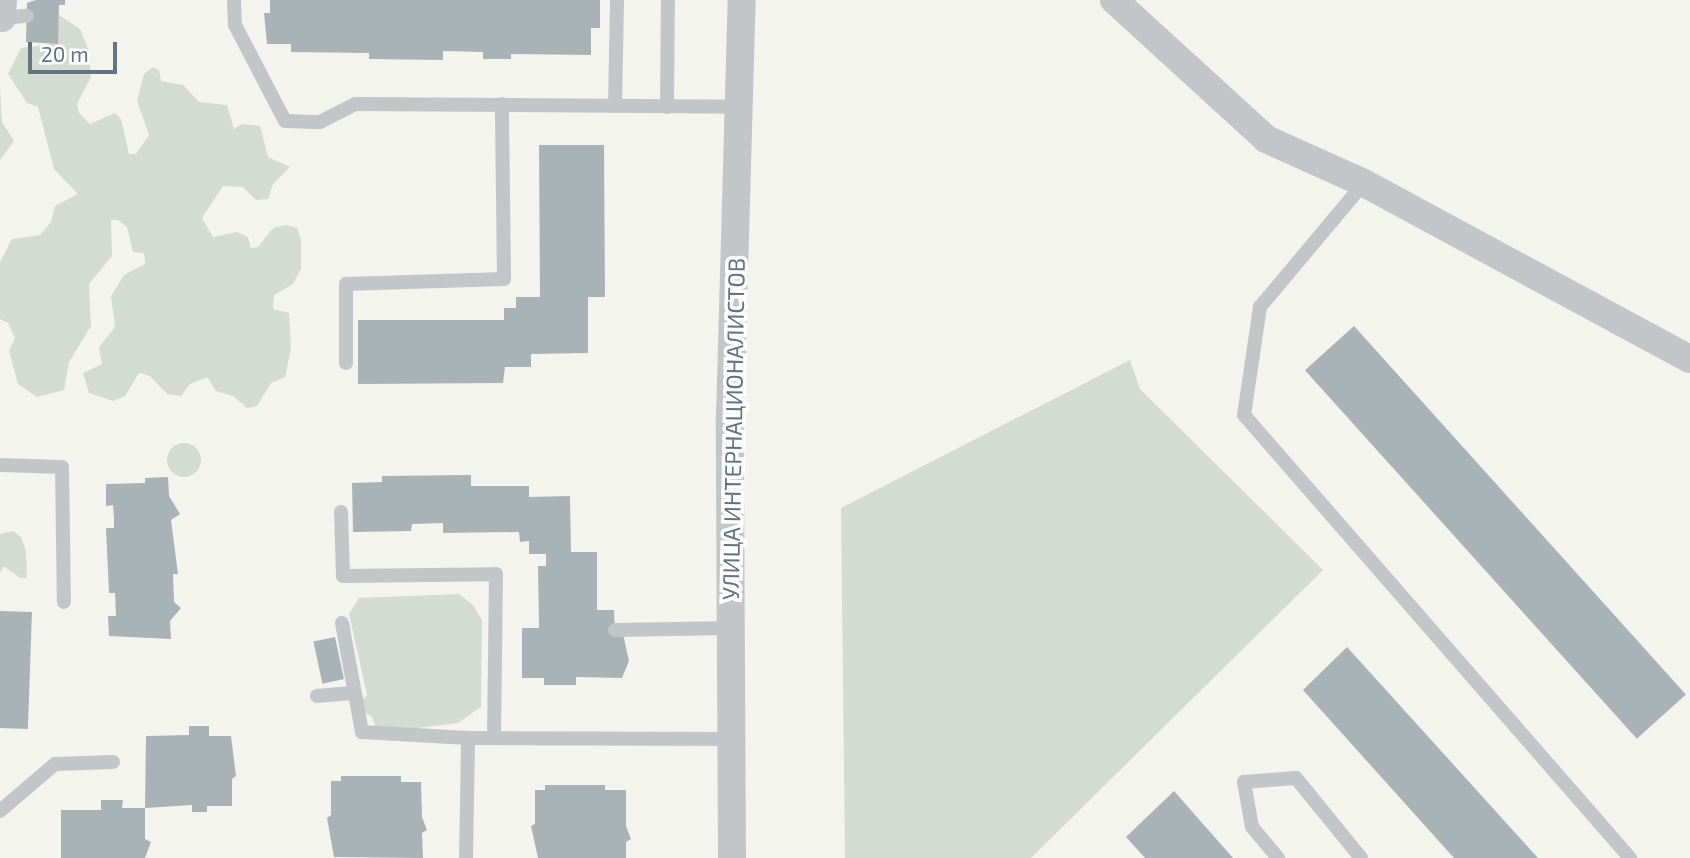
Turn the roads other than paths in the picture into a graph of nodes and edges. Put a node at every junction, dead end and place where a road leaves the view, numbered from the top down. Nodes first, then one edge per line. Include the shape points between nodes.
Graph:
1 (234, 0) edge
2 (617, 0) edge
3 (668, 0) edge
4 (742, 0) edge
5 (1114, 0) edge
6 (502, 104) junction
7 (615, 106) junction
8 (667, 107) junction
9 (741, 107) junction
10 (1364, 183) junction
11 (1690, 359) edge
12 (346, 363) dead end
13 (0, 465) edge
14 (341, 512) dead end
15 (64, 602) dead end
16 (342, 623) dead end
17 (730, 628) junction
18 (615, 630) dead end
19 (355, 693) junction
20 (317, 696) dead end
21 (468, 737) junction
22 (494, 737) junction
23 (731, 739) junction
24 (113, 762) dead end
25 (0, 811) edge
26 (466, 858) edge
27 (732, 858) edge
28 (1278, 858) edge
29 (1361, 858) edge
30 (1630, 858) edge

1 - 6 lane via 235,26 285,121 320,122 355,104
2 - 7 lane
3 - 8 lane
4 - 9 street, УЛИЦА ИНТЕРНАЦИОНАЛИСТОВ
5 - 10 street via 1266,139
6 - 7 lane
6 - 12 lane via 503,279 346,284
7 - 8 lane
8 - 9 lane
9 - 17 street, УЛИЦА ИНТЕРНАЦИОНАЛИСТОВ via 730,417
10 - 11 street
10 - 30 lane via 1260,307 1244,415
13 - 15 lane via 62,467
14 - 22 lane via 343,576 496,574
16 - 19 lane
17 - 18 lane
17 - 23 street, УЛИЦА ИНТЕРНАЦИОНАЛИСТОВ
19 - 20 lane
19 - 21 lane via 362,732
21 - 22 lane
21 - 26 lane
22 - 23 lane
23 - 27 street, УЛИЦА ИНТЕРНАЦИОНАЛИСТОВ
24 - 25 lane via 55,764
28 - 29 lane via 1252,827 1244,782 1296,778

